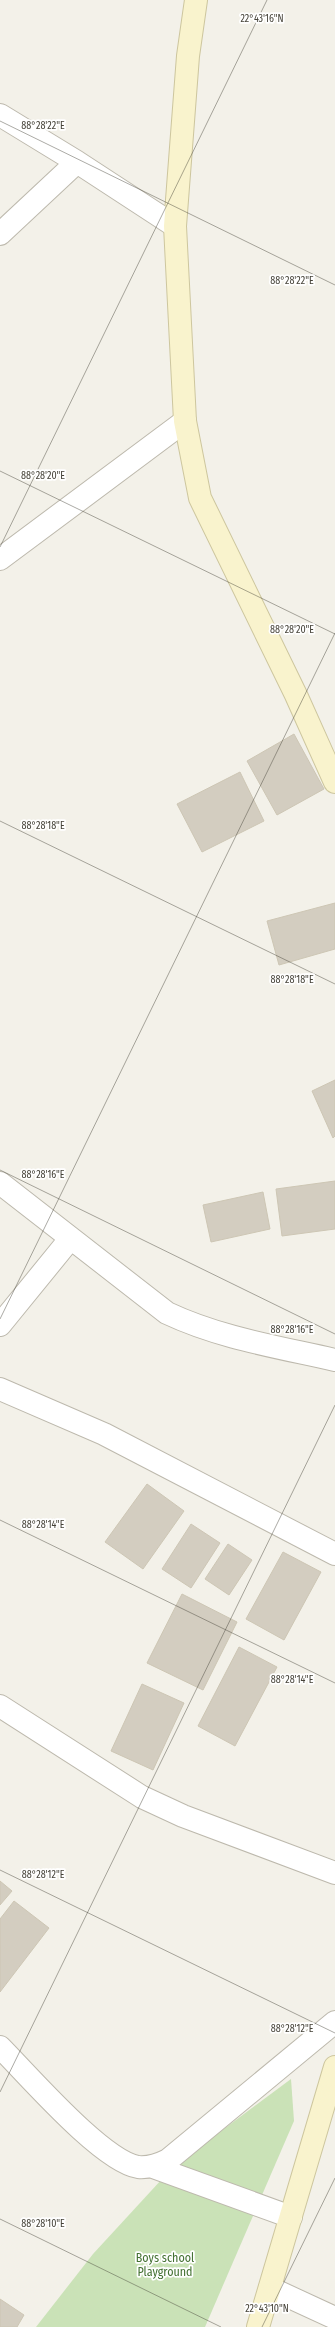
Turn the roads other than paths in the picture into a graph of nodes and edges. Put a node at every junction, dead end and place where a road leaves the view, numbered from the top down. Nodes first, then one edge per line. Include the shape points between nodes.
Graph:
1 (196, 0) edge
2 (0, 115) edge
3 (77, 162) junction
4 (175, 226) junction
5 (0, 234) edge
6 (185, 421) junction
7 (0, 559) edge
8 (333, 772) edge
9 (0, 1183) edge
10 (70, 1239) junction
11 (0, 1325) edge
12 (335, 1360) edge
13 (0, 1389) edge
14 (335, 1554) edge
15 (0, 1706) edge
16 (335, 1873) edge
17 (335, 2022) edge
18 (0, 2047) edge
19 (335, 2067) edge
20 (153, 2167) junction
21 (291, 2217) junction
22 (270, 2288) junction
23 (335, 2318) edge
24 (258, 2327) edge

1 - 4 street via 188,56
2 - 3 street
3 - 4 street
3 - 5 street
4 - 6 street
6 - 7 street
6 - 8 street via 200,498
9 - 10 street
10 - 11 street
10 - 12 street via 167,1313 199,1328
13 - 14 street via 104,1434
15 - 16 street via 142,1796 183,1816
17 - 20 street via 168,2160
18 - 20 street via 97,2145 121,2161 138,2167
19 - 21 street
20 - 21 street
21 - 22 street
22 - 23 street
22 - 24 street

